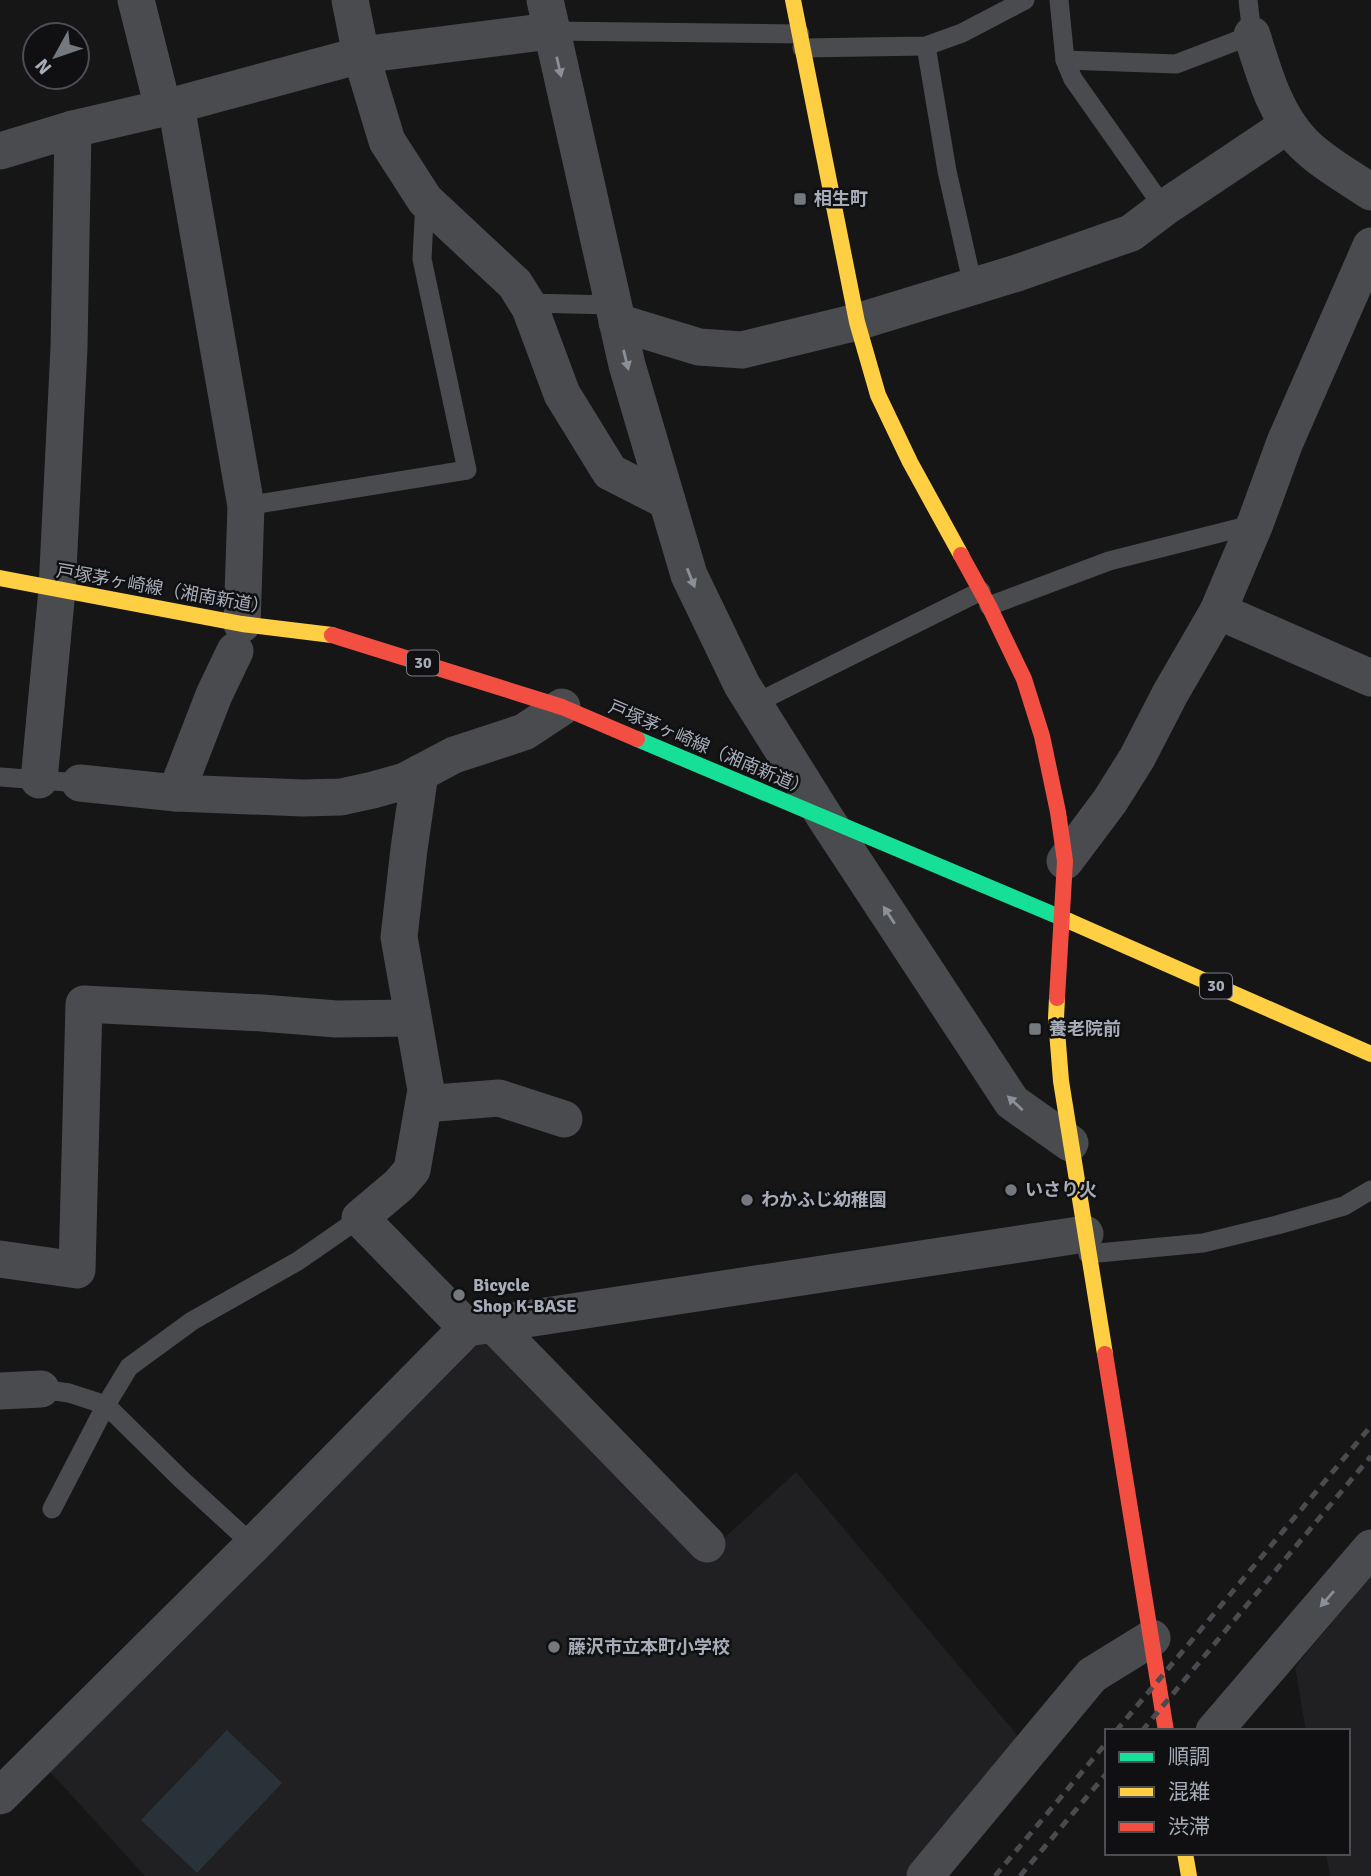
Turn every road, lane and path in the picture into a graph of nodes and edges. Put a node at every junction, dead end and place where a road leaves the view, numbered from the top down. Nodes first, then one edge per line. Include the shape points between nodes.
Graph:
1 (136, 0) edge
2 (350, 0) edge
3 (793, 0) edge
4 (1025, 0) edge
5 (1059, 0) edge
6 (548, 15) edge
7 (1250, 18) edge
8 (801, 41) junction
9 (926, 46) junction
10 (361, 55) junction
11 (1065, 60) junction
12 (169, 106) junction
13 (1288, 125) junction
14 (73, 129) junction
15 (0, 151) edge
16 (1371, 192) edge
17 (425, 200) junction
18 (1164, 208) junction
19 (1371, 247) edge
20 (974, 286) junction
21 (527, 303) junction
22 (615, 313) junction
23 (857, 322) junction
24 (667, 501) junction
25 (246, 506) junction
26 (1255, 524) junction
27 (0, 578) edge
28 (57, 590) junction
29 (985, 598) junction
30 (1219, 611) junction
31 (238, 638) junction
32 (1371, 678) edge
33 (754, 704) junction
34 (562, 707) junction
35 (420, 772) junction
36 (0, 777) edge
37 (38, 780) junction
38 (80, 783) joint
39 (176, 793) junction
40 (826, 818) junction
41 (1065, 861) junction
42 (1062, 918) junction
43 (412, 1018) junction
44 (1371, 1054) edge
45 (424, 1104) junction
46 (564, 1119) dead end
47 (1070, 1143) junction
48 (1371, 1190) edge
49 (360, 1219) junction
50 (1086, 1244) junction
51 (0, 1259) edge
52 (480, 1326) junction
53 (41, 1389) joint
54 (0, 1391) edge
55 (106, 1405) junction
56 (52, 1509) dead end
57 (707, 1544) dead end
58 (253, 1545) junction
59 (1371, 1548) edge
60 (1152, 1638) junction
61 (1166, 1729) edge
62 (1216, 1729) edge
63 (0, 1796) edge
64 (925, 1876) edge

1 - 12 street
2 - 10 street
3 - 8 street
4 - 9 lane
5 - 11 lane
6 - 8 lane
6 - 10 street
6 -> 22 street
7 - 11 lane via 1177,64
7 - 13 street via 1271,91
8 - 9 lane
8 - 23 street
9 - 20 lane via 947,171
10 - 12 street
10 - 17 street via 387,141
11 - 18 lane via 1073,79
12 - 14 street
12 - 25 street
13 - 16 street via 1305,145
13 - 18 street
14 - 15 street
14 - 28 street via 69,348
17 - 21 street via 515,284
17 - 25 lane via 422,260 467,470
18 - 20 street via 1130,233
19 - 26 street via 1285,442
20 - 23 street
21 - 22 lane
21 - 24 street via 562,394 610,472
22 - 23 street via 699,347 742,350
22 -> 24 street
23 - 29 street via 878,395 909,462
24 -> 33 street via 689,575
25 - 31 street
26 - 29 lane
26 - 30 street
27 - 28 street, 戸塚茅ヶ崎線（湘南新道） / 30
28 - 31 street, 戸塚茅ヶ崎線（湘南新道） / 30
28 - 37 street
29 - 33 lane
29 - 41 street via 1024,679 1042,736
30 - 32 street
30 - 41 street via 1138,758
31 - 34 street, 戸塚茅ヶ崎線（湘南新道） / 30 via 336,635
31 - 39 street
33 - 40 street
34 - 35 street via 524,732 454,755
34 - 40 street, 戸塚茅ヶ崎線（湘南新道） / 30
35 - 39 street via 405,781 341,797
35 - 43 street via 399,937
36 - 37 lane
37 - 38 lane
38 - 39 street
40 - 42 street, 戸塚茅ヶ崎線（湘南新道） / 30
47 -> 40 street via 1012,1102
41 - 42 street
42 - 44 street, 戸塚茅ヶ崎線（湘南新道） / 30
42 - 47 street via 1056,1018
43 - 45 street via 426,1090
43 - 51 street via 336,1019 85,1004 77,1270
45 - 46 street via 499,1098
45 - 49 street via 412,1170
47 - 50 street
48 - 50 lane via 1344,1206 1203,1243
49 - 52 street
49 - 55 lane via 146,1353 129,1367
50 - 52 street
50 - 60 street
52 - 57 street
52 - 58 street
53 - 54 street
53 - 55 lane via 69,1392
55 - 56 lane
55 - 58 lane
58 - 63 street
59 -> 62 street
60 - 61 street
60 - 64 street via 1092,1675

